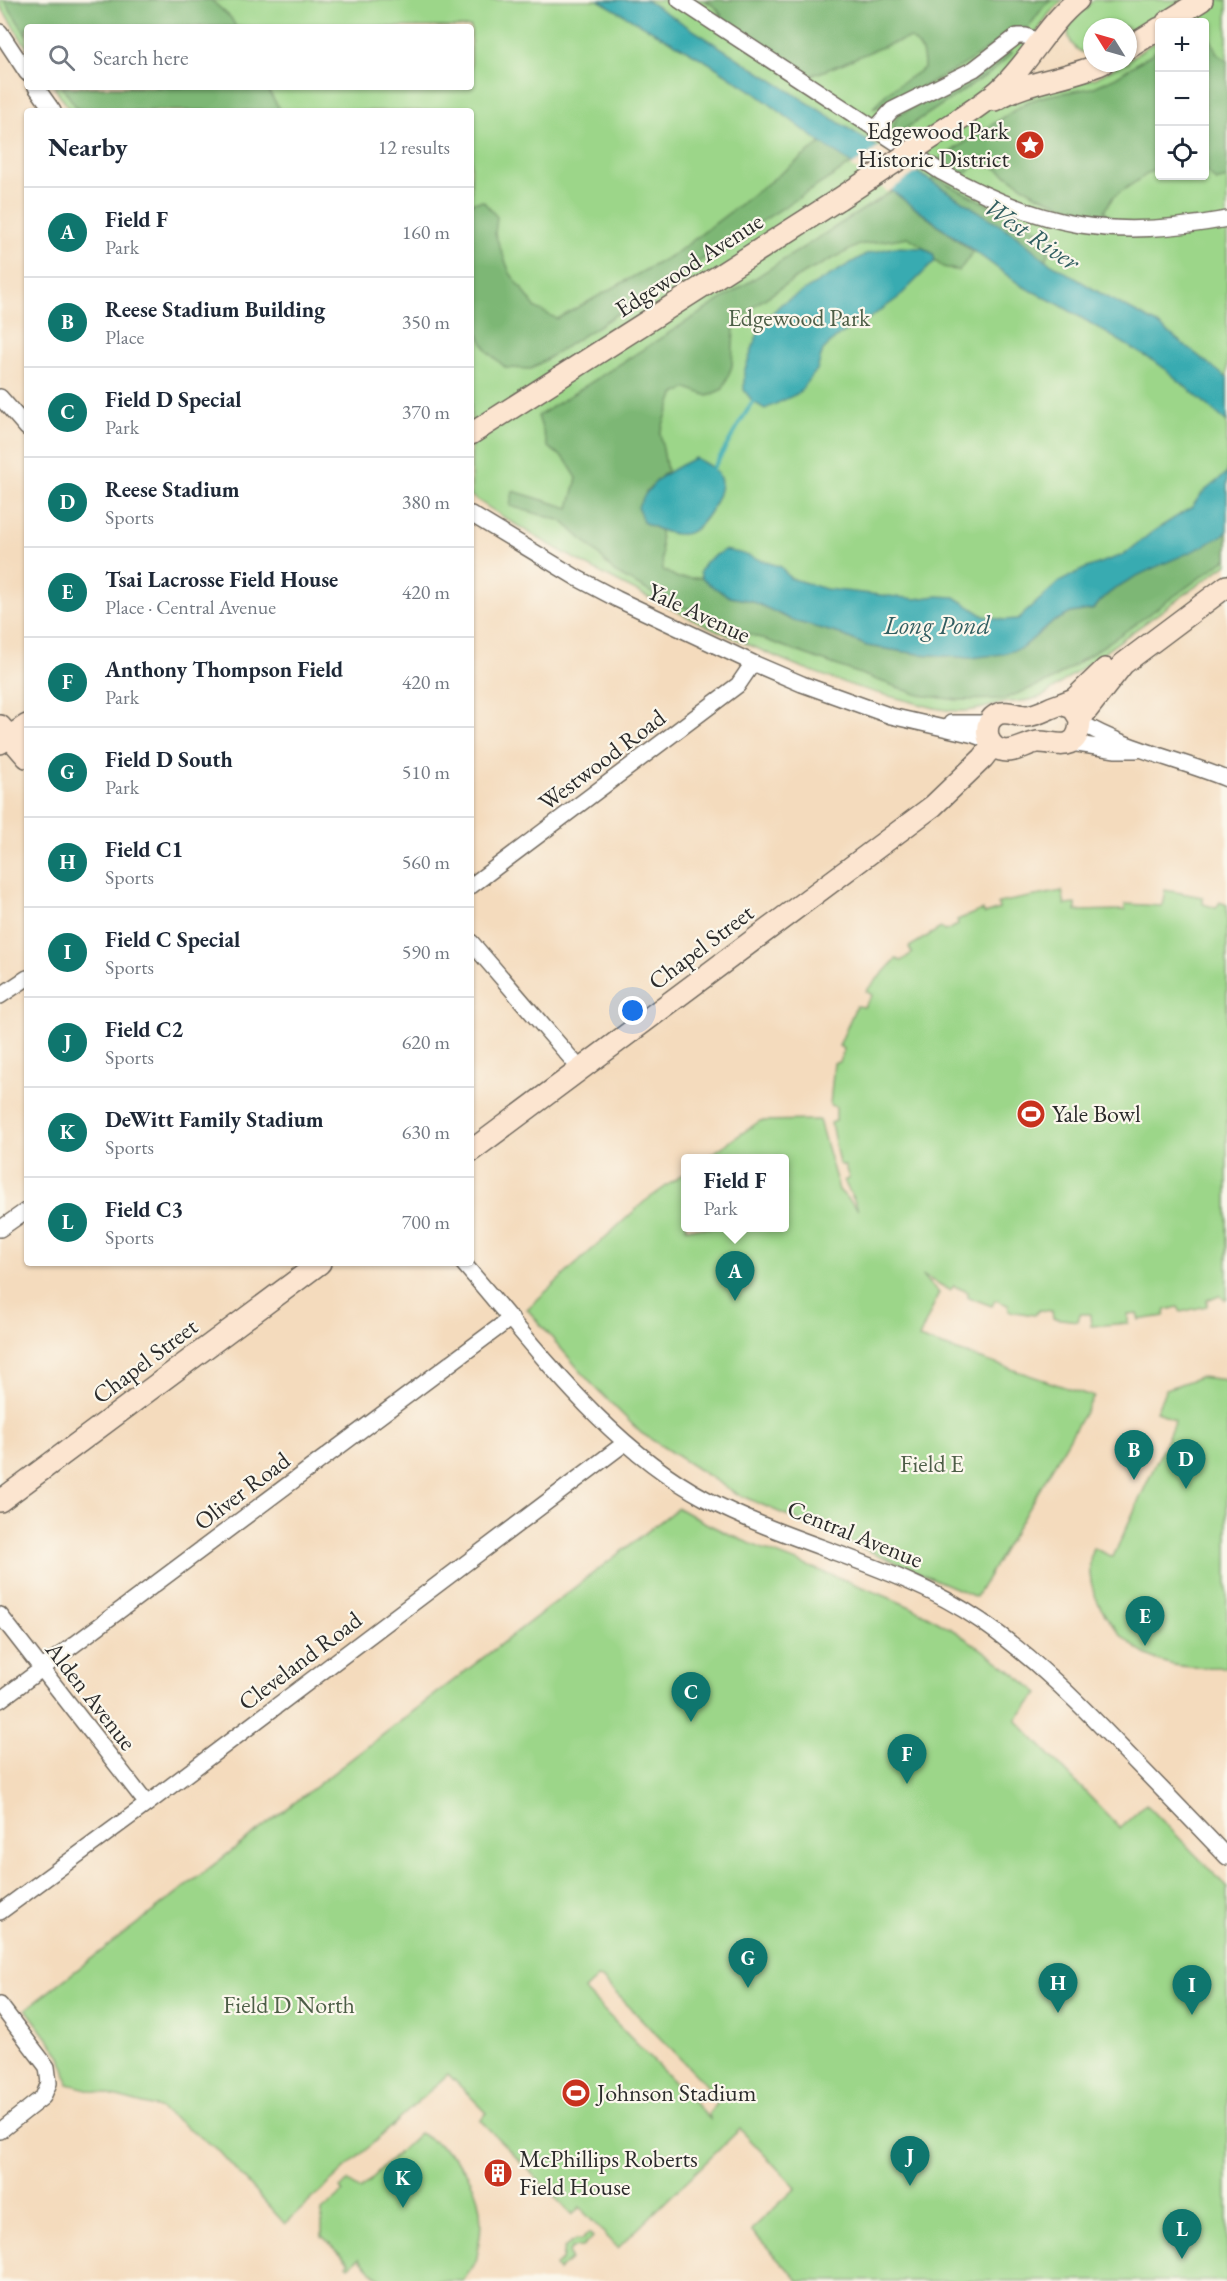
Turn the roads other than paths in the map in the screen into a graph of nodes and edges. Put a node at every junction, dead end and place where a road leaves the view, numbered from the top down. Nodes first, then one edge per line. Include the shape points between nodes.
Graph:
1 (679, 0) edge
2 (1078, 0) edge
3 (1202, 0) edge
4 (1173, 18) edge
5 (1155, 31) edge
6 (0, 32) edge
7 (1137, 42) edge
8 (1041, 43) junction
9 (24, 68) edge
10 (1083, 71) edge
11 (38, 90) edge
12 (51, 108) edge
13 (875, 129) junction
14 (933, 137) junction
15 (1227, 219) edge
16 (0, 397) edge
17 (24, 425) edge
18 (474, 432) edge
19 (474, 516) edge
20 (1227, 586) edge
21 (753, 663) junction
22 (1123, 664) junction
23 (1061, 704) junction
24 (990, 720) junction
25 (1080, 720) junction
26 (921, 723) junction
27 (24, 726) edge
28 (3, 735) edge
29 (991, 743) junction
30 (1071, 743) junction
31 (1016, 750) junction
32 (1143, 750) junction
33 (24, 754) edge
34 (1227, 779) edge
35 (933, 806) junction
36 (474, 884) edge
37 (474, 945) edge
38 (24, 980) edge
39 (0, 996) edge
40 (581, 1070) junction
41 (474, 1149) edge
42 (24, 1212) edge
43 (0, 1229) edge
44 (316, 1266) edge
45 (466, 1266) edge
46 (511, 1318) junction
47 (626, 1443) junction
48 (0, 1501) edge
49 (0, 1615) edge
50 (42, 1668) junction
51 (0, 1700) edge
52 (147, 1804) junction
53 (1227, 1857) edge
54 (0, 1912) edge
55 (0, 2005) edge
56 (0, 2132) edge

1 - 13 street
2 - 8 street, Edgewood Avenue
3 - 4 street
5 - 7 street
6 - 9 street
8 - 13 street via 1017,36 974,69 892,110
8 - 14 street, Edgewood Avenue via 998,91
10 - 14 street, Edgewood Avenue via 1014,90
11 - 12 street
13 - 15 street via 964,185 1068,224 1146,230
14 - 18 street, Edgewood Avenue, bridge
16 - 17 street
19 - 21 street, Yale Avenue via 587,584
20 - 22 street
21 - 26 street, Yale Avenue via 891,716
21 - 36 street, Westwood Road via 738,685
22 - 23 street via 1106,668 1074,699
22 - 25 street
23 - 24 street via 1027,716 1005,712
23 - 25 street via 1073,708
24 - 26 street, Yale Avenue
24 - 29 street via 987,734
25 - 30 street via 1077,736
25 - 32 street via 1102,734
26 - 29 street, Yale Avenue via 974,735
27 - 28 street
28 - 33 street
29 - 31 street via 1000,750
29 - 35 street, Chapel Street via 983,758
30 - 31 street via 1033,743
30 - 32 street
31 - 35 street, Chapel Street via 967,788
32 - 34 street
35 - 40 street, Chapel Street
37 - 40 street
38 - 39 street
40 - 41 street, Chapel Street
42 - 43 street
44 - 48 street, Chapel Street
45 - 46 street, Central Avenue
46 - 47 street, Central Avenue via 599,1419
46 - 50 street, Oliver Road
47 - 52 street, Cleveland Road
47 - 53 street, Central Avenue via 666,1474 721,1506 901,1578 980,1620 1060,1684
49 - 50 street, Alden Avenue
50 - 51 street, Oliver Road
50 - 52 street, Alden Avenue
52 - 54 street, Cleveland Road
55 - 56 street via 47,2067 49,2084 43,2097

